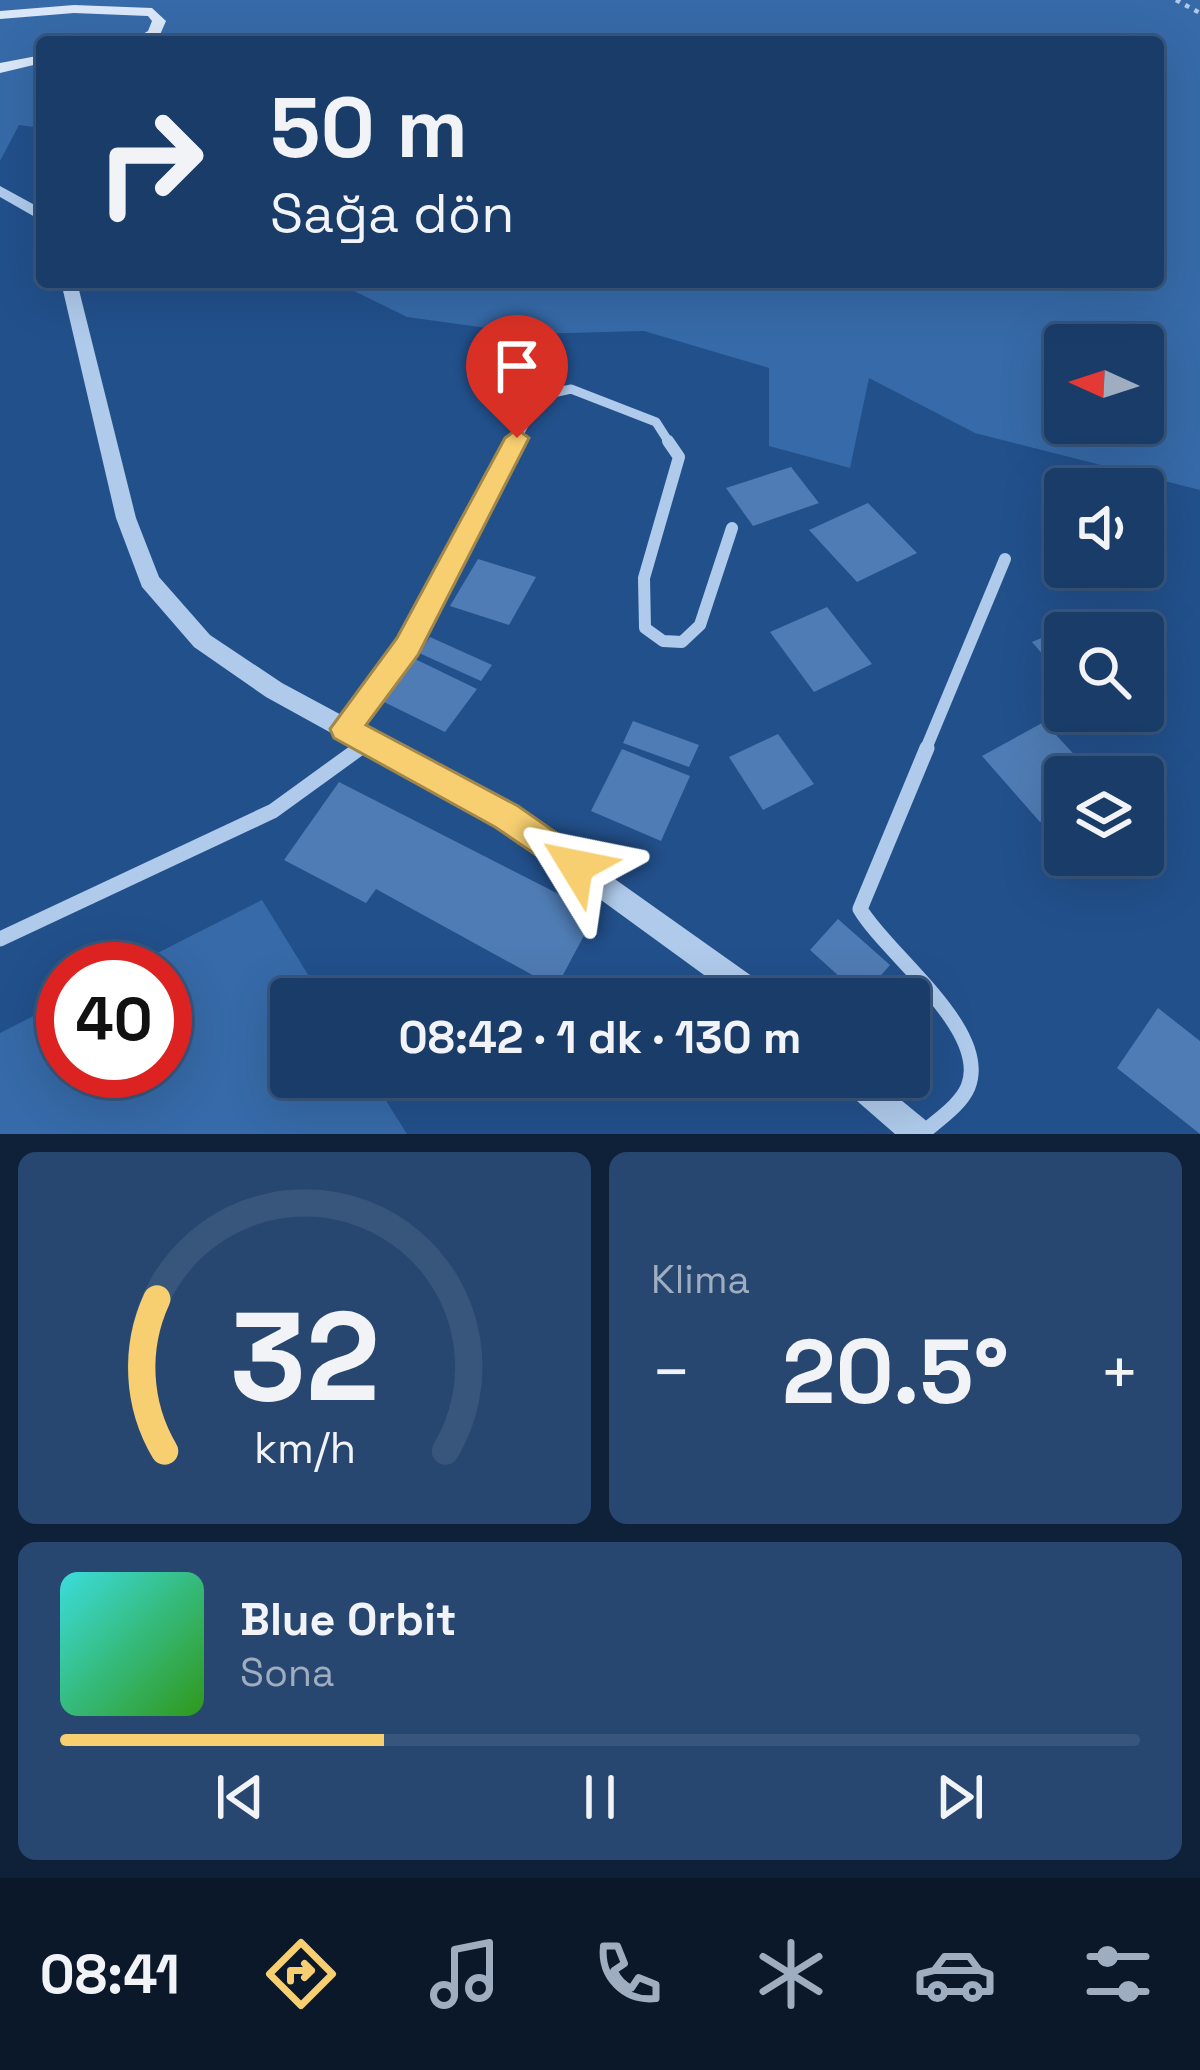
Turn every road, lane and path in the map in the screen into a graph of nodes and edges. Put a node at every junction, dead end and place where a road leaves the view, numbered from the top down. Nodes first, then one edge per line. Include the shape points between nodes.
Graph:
1 (1176, 0) edge
2 (1200, 13) edge
3 (0, 15) edge
4 (150, 36) edge
5 (36, 60) edge
6 (0, 68) edge
7 (0, 191) edge
8 (36, 212) edge
9 (70, 288) edge
10 (732, 528) dead end
11 (1005, 559) dead end
12 (345, 729) junction
13 (369, 742) junction
14 (0, 939) edge
15 (731, 978) edge
16 (876, 1098) edge
17 (920, 1134) edge

1 - 2 path
3 - 4 main road via 152,12 159,21
5 - 6 main road
7 - 8 street
9 - 12 street via 126,518 150,581 202,641
10 - 12 street via 700,625 682,642 645,628 644,578 679,457 656,422 571,389 539,396 407,646
11 - 17 street via 860,909 972,1052 968,1086
12 - 13 street
13 - 14 street via 273,811
13 - 15 street via 507,817
16 - 17 street

